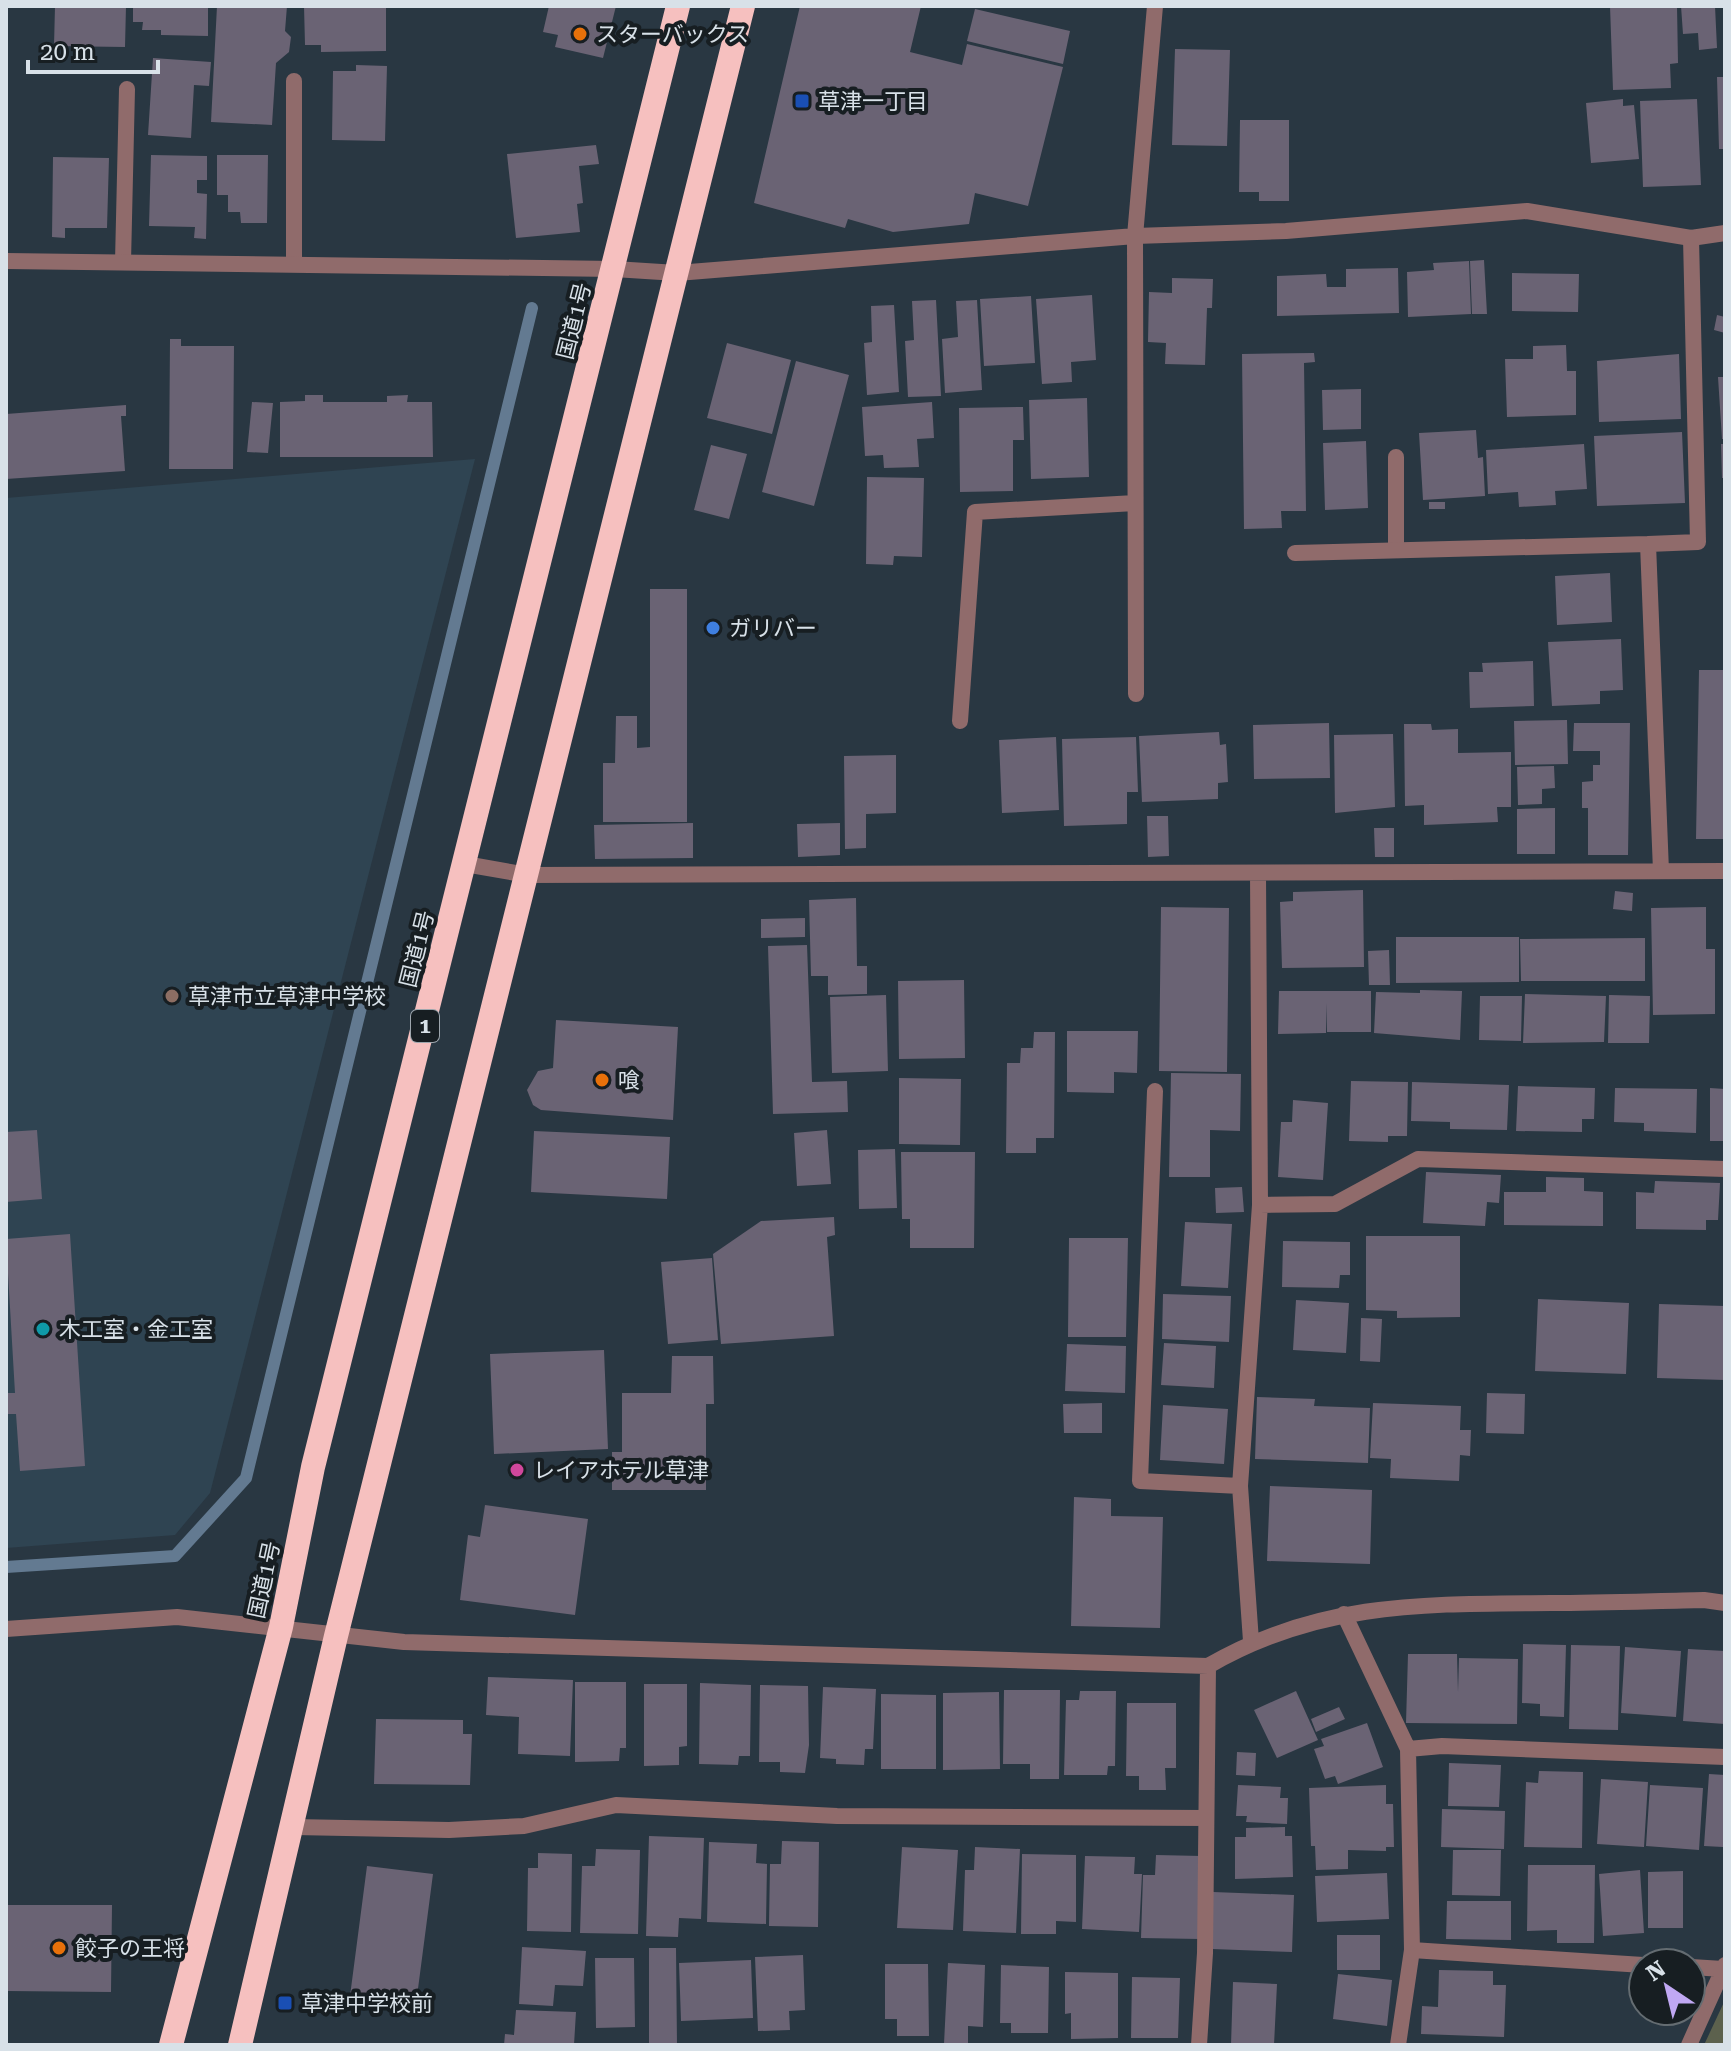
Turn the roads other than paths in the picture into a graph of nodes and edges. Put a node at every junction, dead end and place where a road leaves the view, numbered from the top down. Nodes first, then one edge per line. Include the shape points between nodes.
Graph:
1 (678, 6) edge
2 (743, 6) edge
3 (1155, 6) edge
4 (294, 81) dead end
5 (127, 89) dead end
6 (1725, 233) edge
7 (1135, 236) junction
8 (1691, 238) junction
9 (6, 261) edge
10 (123, 262) junction
11 (294, 264) junction
12 (614, 269) junction
13 (677, 273) junction
14 (1396, 457) dead end
15 (1135, 503) junction
16 (1648, 544) junction
17 (1396, 550) junction
18 (1295, 553) dead end
19 (1136, 694) dead end
20 (960, 721) dead end
21 (465, 864) junction
22 (1661, 871) junction
23 (1725, 871) edge
24 (1258, 873) junction
25 (527, 875) junction
26 (1155, 1091) dead end
27 (1725, 1169) edge
28 (1260, 1205) junction
29 (1240, 1486) junction
30 (1725, 1603) edge
31 (1344, 1614) junction
32 (281, 1627) junction
33 (6, 1629) edge
34 (336, 1636) junction
35 (1251, 1641) junction
36 (1208, 1666) junction
37 (1408, 1749) junction
38 (1725, 1757) edge
39 (1206, 1818) junction
40 (294, 1827) junction
41 (1412, 1950) junction
42 (1627, 1964) edge
43 (1724, 1967) edge
44 (171, 2045) edge
45 (240, 2045) edge
46 (1199, 2045) edge
47 (1398, 2045) edge
48 (1689, 2045) edge

1 - 12 highway, 国道1号 / 1
2 - 13 highway
3 - 7 street
4 - 11 street
5 - 10 street
6 - 8 street
7 - 8 street via 1286,231 1527,211
7 - 13 street
7 - 15 street
8 - 16 street via 1698,542
9 - 10 street
10 - 11 street
11 - 12 street
12 - 13 street
12 - 21 highway, 国道1号 / 1
13 - 25 highway
14 - 17 street
15 - 19 street
15 - 20 street via 975,512
16 - 17 street
16 - 22 street
17 - 18 street
21 - 25 street
21 - 32 highway, 国道1号 / 1 via 313,1467
22 - 23 street
22 - 24 street
24 - 25 street
24 - 28 street
25 - 34 highway
26 - 29 street via 1140,1481
27 - 28 street via 1418,1159 1335,1204
28 - 29 street
29 - 35 street
30 - 31 street via 1417,1604
31 - 35 street
31 - 37 street
32 - 33 street via 177,1617
32 - 34 street
32 - 44 highway, 国道1号 / 1
34 - 36 street
34 - 40 highway
35 - 36 street
36 - 39 street
37 - 38 street
37 - 41 street
39 - 40 street via 837,1816 616,1805 524,1826
39 - 46 street
40 - 45 highway
41 - 42 street
41 - 47 street
43 - 48 street

